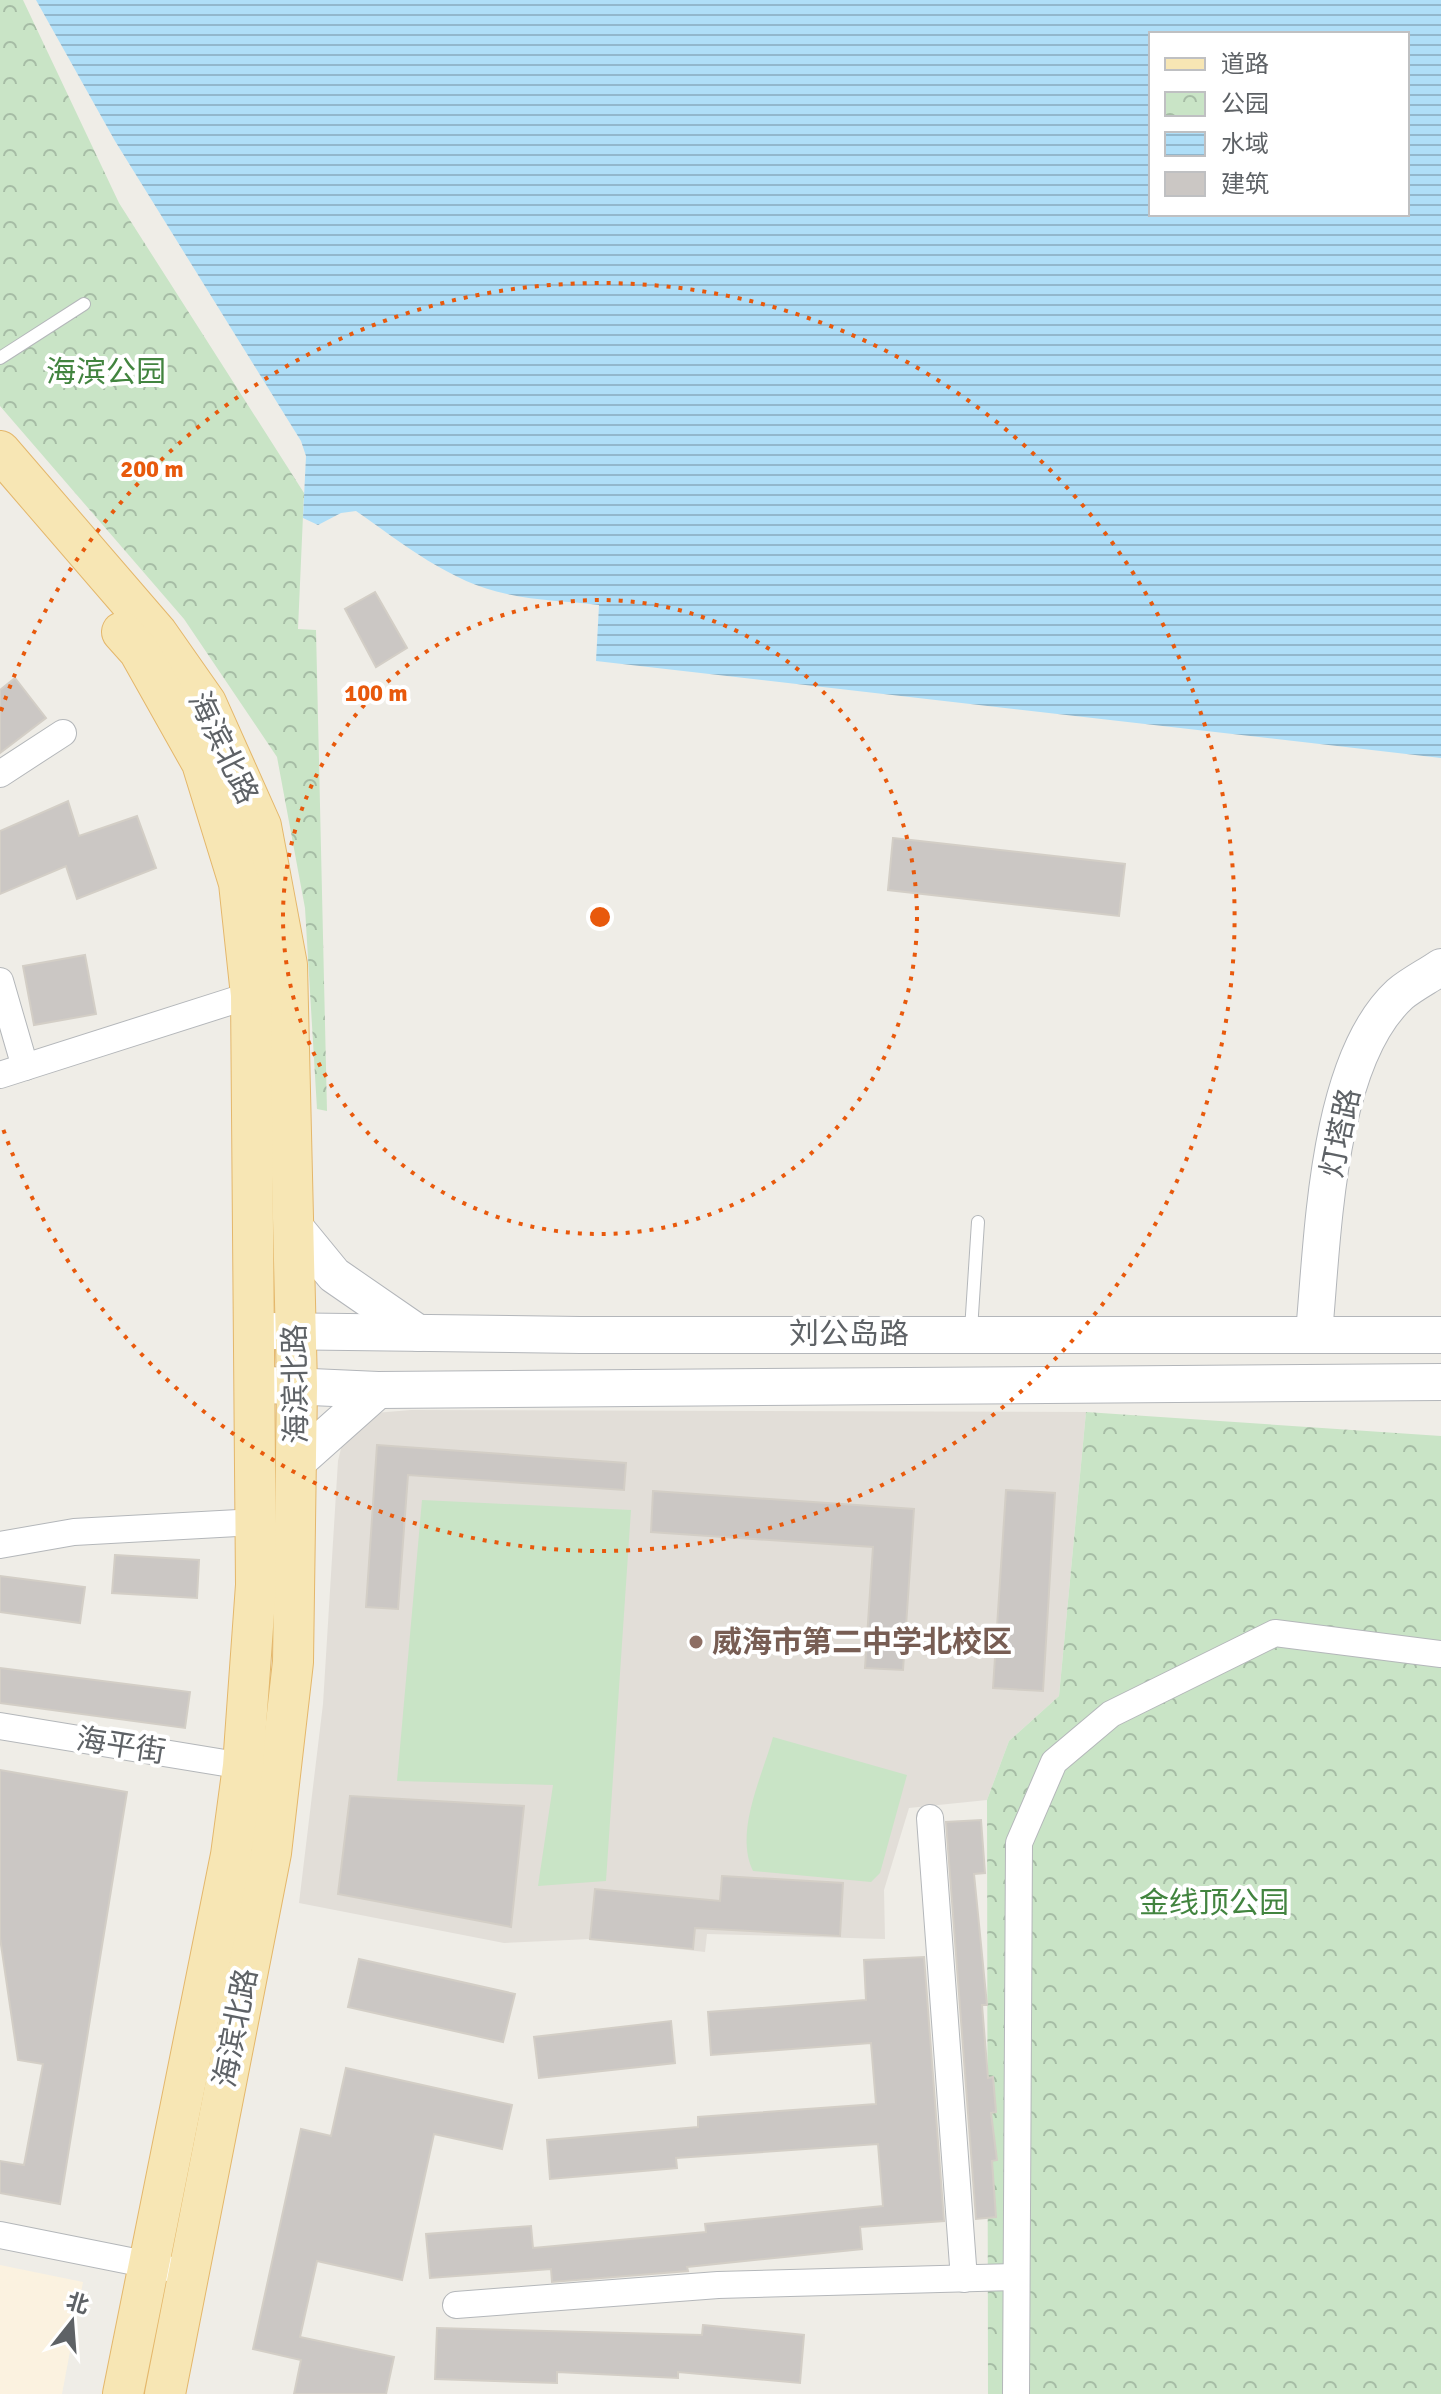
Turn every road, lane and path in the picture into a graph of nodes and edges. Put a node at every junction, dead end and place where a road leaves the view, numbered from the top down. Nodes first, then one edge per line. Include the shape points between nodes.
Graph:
1 (84, 304) dead end
2 (0, 358) edge
3 (0, 451) edge
4 (0, 494) edge
5 (63, 733) dead end
6 (0, 774) edge
7 (1441, 967) edge
8 (0, 981) edge
9 (251, 995) junction
10 (12, 1071) edge
11 (978, 1222) dead end
12 (293, 1225) junction
13 (276, 1331) junction
14 (970, 1333) junction
15 (1314, 1333) junction
16 (419, 1334) junction
17 (1441, 1335) edge
18 (1441, 1382) edge
19 (257, 1385) junction
20 (297, 1386) junction
21 (378, 1390) junction
22 (296, 1463) junction
23 (257, 1522) junction
24 (0, 1545) edge
25 (1441, 1654) edge
26 (0, 1726) edge
27 (243, 1766) junction
28 (930, 1818) dead end
29 (0, 2235) edge
30 (147, 2264) junction
31 (188, 2272) junction
32 (1015, 2277) junction
33 (964, 2279) junction
34 (456, 2305) dead end
35 (123, 2394) edge
36 (165, 2394) edge
37 (1016, 2394) edge

1 - 2 lane
3 - 12 main road, 海滨北路 via 157,633 206,703 261,826 287,965
4 - 9 main road, 海滨北路 via 139,651 202,763 239,883
5 - 6 street
7 - 15 main road, 灯塔路 via 1400,994 1361,1053 1336,1129
8 - 10 street
9 - 10 street
9 - 13 main road, 海滨北路
11 - 14 lane
12 - 13 main road, 海滨北路
12 - 16 main road via 334,1275
13 - 16 main road, 刘公岛路
13 - 19 main road, 海滨北路
13 - 20 main road, 海滨北路
14 - 15 main road, 刘公岛路
14 - 16 main road, 刘公岛路
15 - 17 main road, 刘公岛路
18 - 21 main road, 刘公岛路
19 - 20 main road, 刘公岛路
19 - 23 main road, 海滨北路
20 - 21 main road, 刘公岛路
20 - 22 main road, 海滨北路
21 - 22 main road
22 - 31 main road, 海滨北路 via 295,1632 271,1853
23 - 24 street via 74,1532
23 - 27 main road, 海滨北路
25 - 32 street via 1275,1633 1111,1714 1054,1762 1019,1843
26 - 27 street, 海平街
27 - 30 main road, 海滨北路 via 231,1855
28 - 33 street
29 - 30 street
30 - 31 street
30 - 35 main road, 海滨北路
31 - 36 main road, 海滨北路
32 - 33 street
32 - 37 street
33 - 34 street via 718,2285

